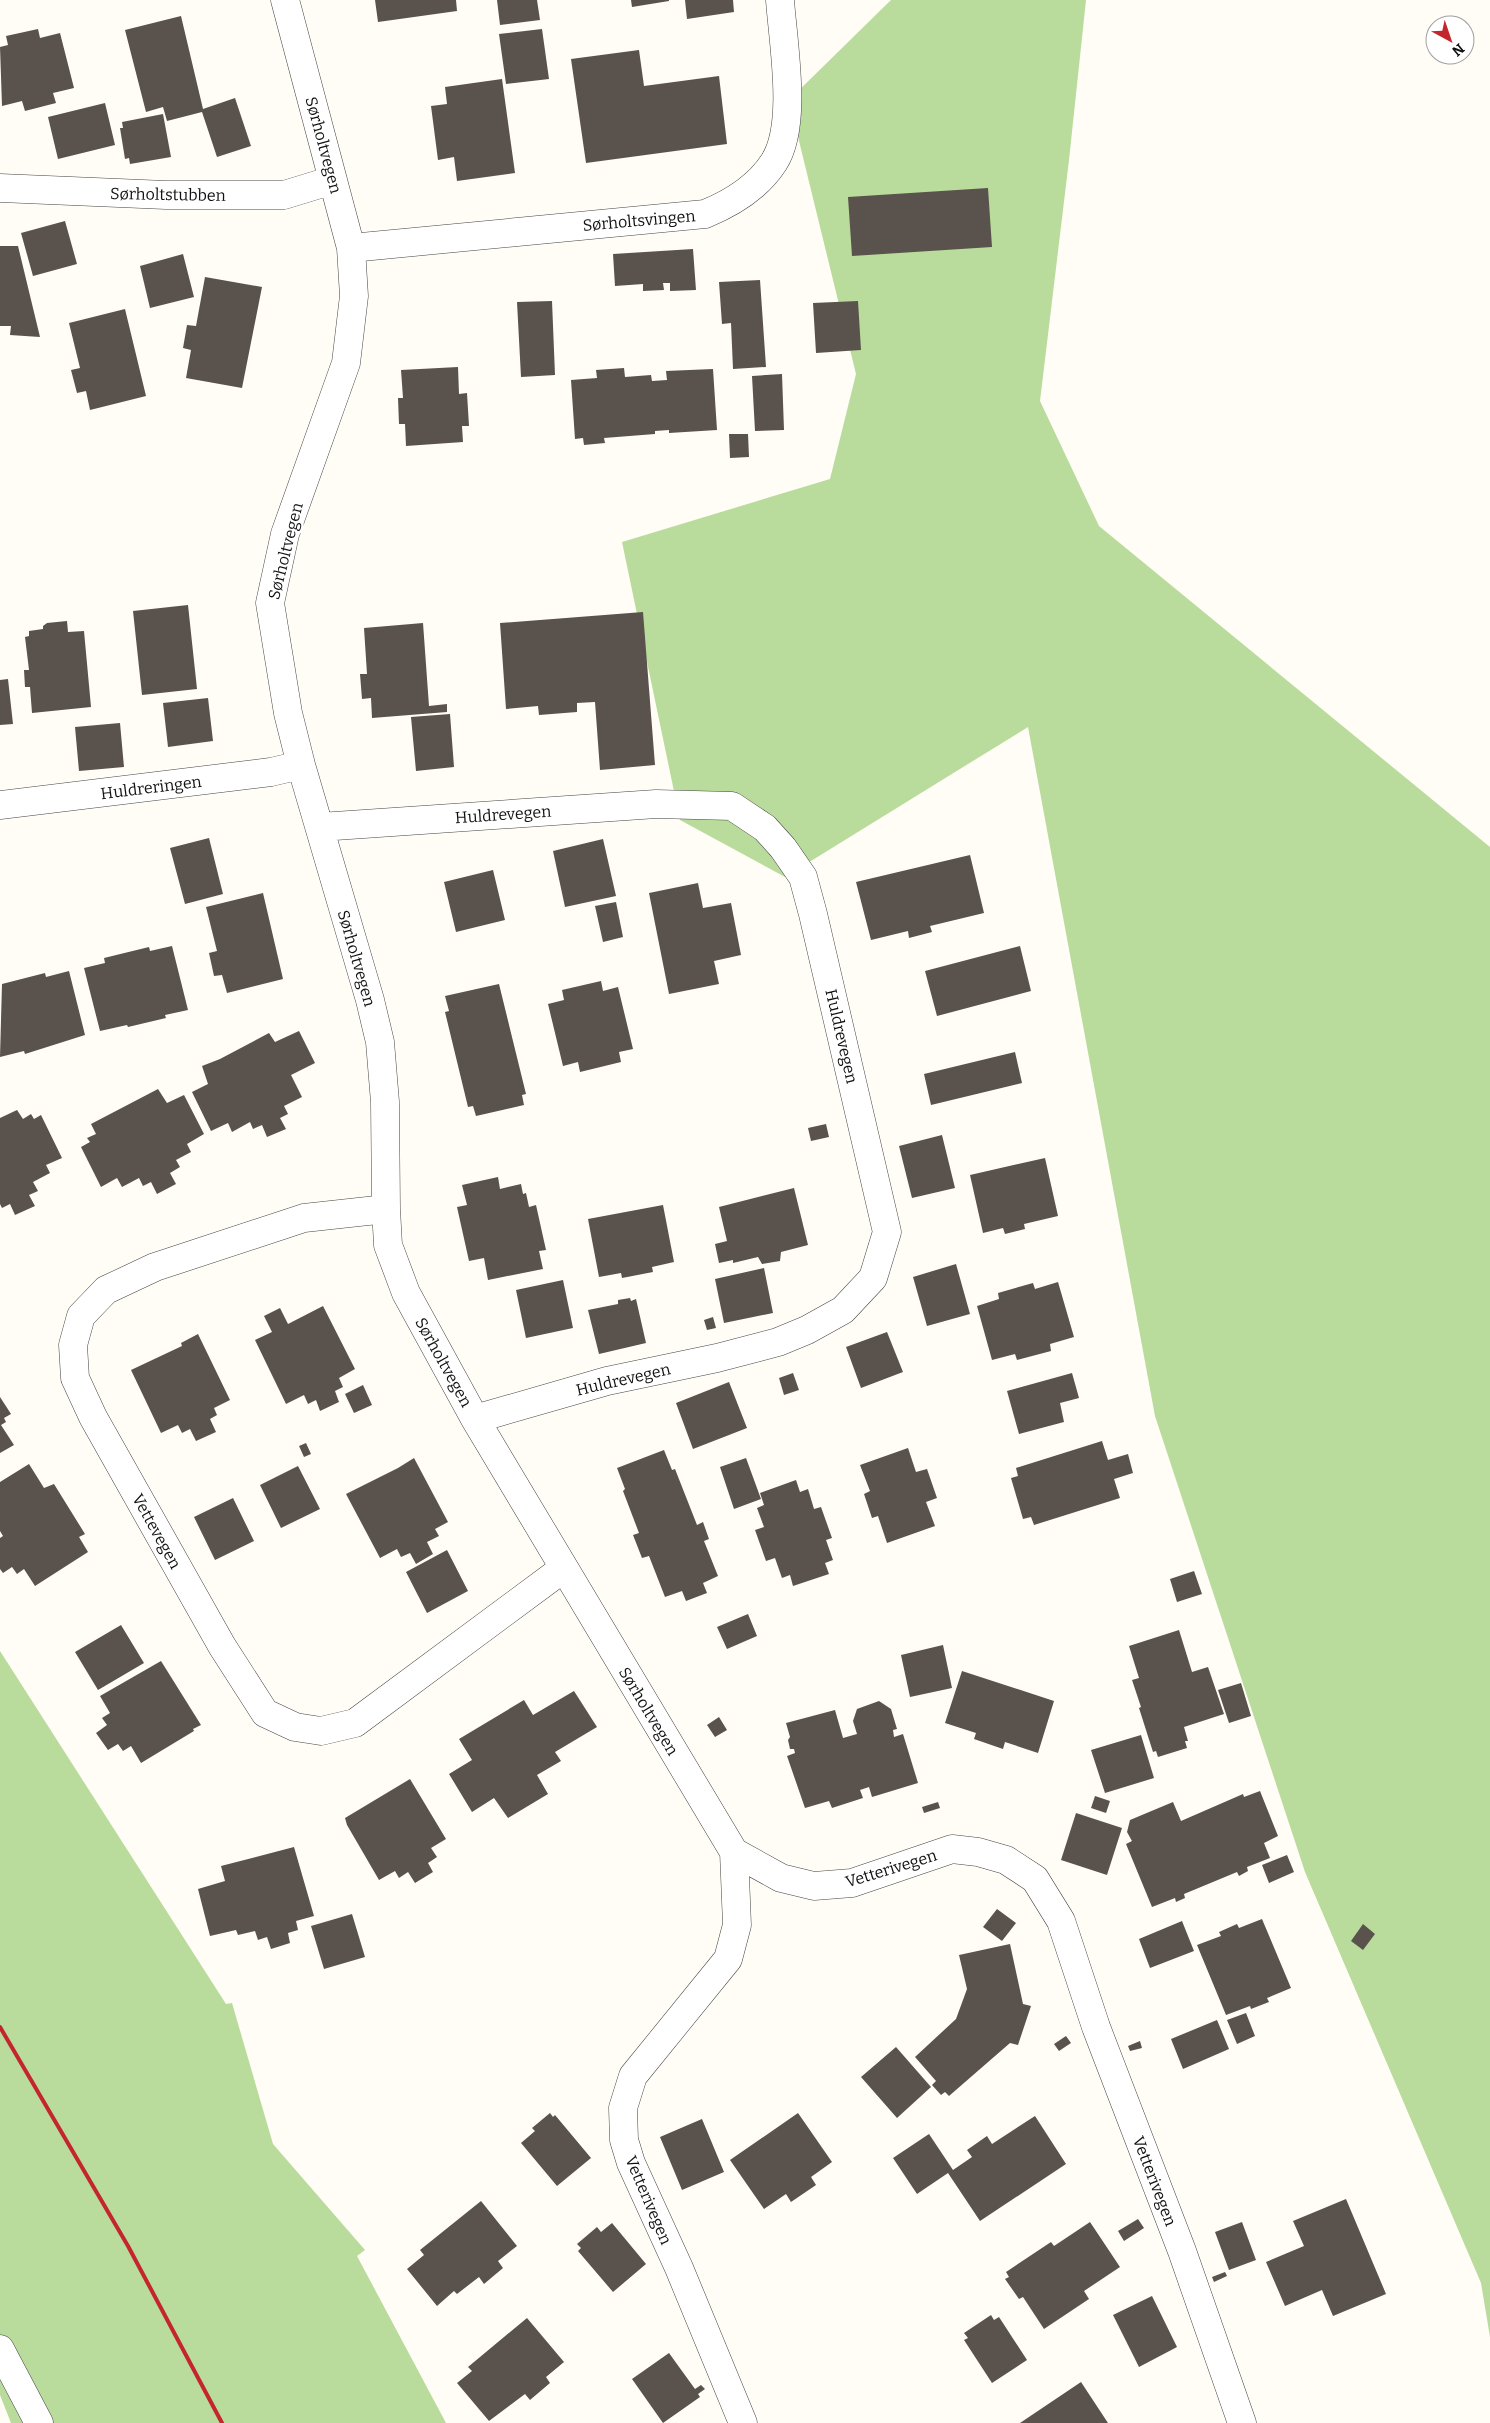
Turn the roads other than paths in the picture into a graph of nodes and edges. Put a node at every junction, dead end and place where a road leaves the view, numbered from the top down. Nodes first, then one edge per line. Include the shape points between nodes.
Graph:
1 (285, 0) edge
2 (780, 0) edge
3 (333, 180) junction
4 (0, 188) edge
5 (351, 248) junction
6 (301, 765) junction
7 (0, 805) edge
8 (320, 827) junction
9 (386, 1209) junction
10 (476, 1419) junction
11 (564, 1568) junction
12 (734, 1852) junction
13 (0, 2349) edge
14 (39, 2423) edge
15 (743, 2423) edge
16 (1242, 2423) edge

1 - 3 street, Sørholtvegen
2 - 5 street, Sørholtsvingen via 788,101 785,130 775,161 754,186 729,203 705,214
3 - 4 street, Sørholtstubben via 284,195 166,195
3 - 5 street, Sørholtvegen
5 - 6 street, Sørholtvegen via 354,296 346,363 285,534 270,603 288,713
6 - 7 street, Huldreringen via 271,772
6 - 8 street, Sørholtvegen
8 - 9 street, Sørholtvegen via 380,1042 386,1111
8 - 10 street, Huldrevegen via 656,804 732,806 765,828 783,848 803,877 813,914 887,1232 873,1278 843,1310 778,1342 607,1381
9 - 10 street, Sørholtvegen via 388,1245 406,1293
9 - 11 street, Vettevegen via 304,1218 155,1267 106,1290 81,1316 73,1345 75,1378 93,1417 222,1646 265,1713 295,1727 320,1731 355,1723
10 - 11 street, Sørholtvegen
11 - 12 street, Sørholtvegen
12 - 15 street, Vetterivegen via 737,1925 728,1959 633,2076 623,2108 624,2140 631,2163 679,2268
12 - 16 street, Vetterivegen via 781,1878 814,1886 852,1883 952,1849 1006,1860 1035,1879 1061,1921 1096,2027 1182,2251
13 - 14 street

